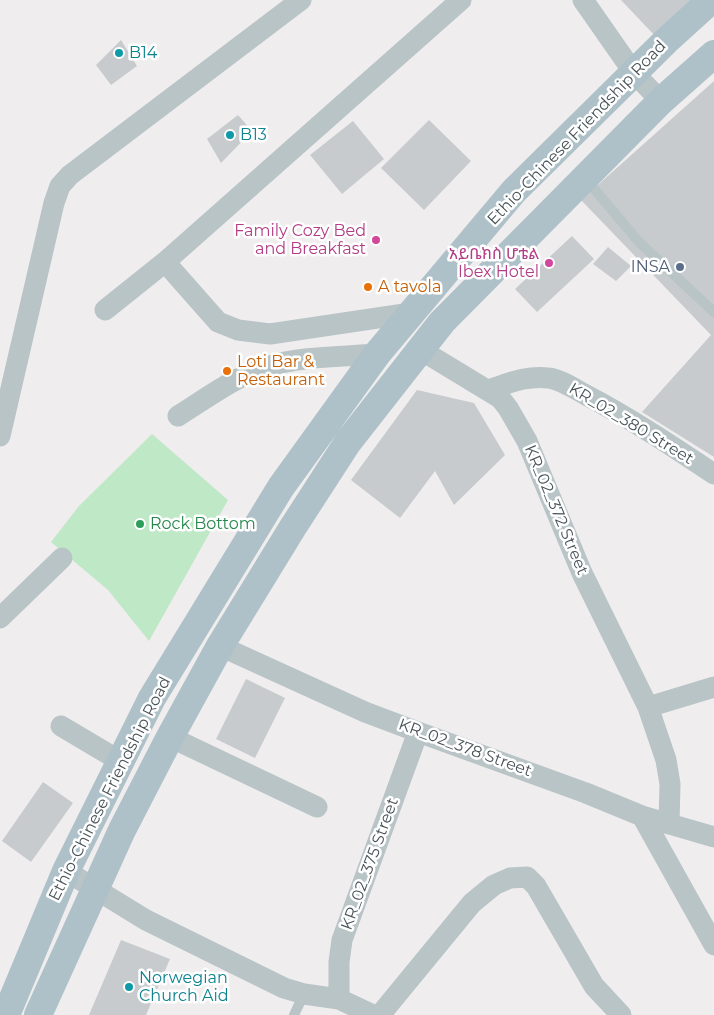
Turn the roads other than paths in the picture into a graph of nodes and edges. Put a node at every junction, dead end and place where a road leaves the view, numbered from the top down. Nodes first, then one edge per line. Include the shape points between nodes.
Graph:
1 (301, 0) edge
2 (462, 0) edge
3 (583, 0) edge
4 (711, 0) edge
5 (714, 54) edge
6 (634, 73) junction
7 (660, 101) junction
8 (585, 178) junction
9 (165, 262) junction
10 (105, 310) dead end
11 (714, 312) edge
12 (410, 313) junction
13 (421, 350) junction
14 (377, 354) junction
15 (488, 390) junction
16 (178, 416) dead end
17 (0, 436) edge
18 (714, 474) edge
19 (62, 558) dead end
20 (0, 618) edge
21 (220, 646) junction
22 (714, 686) edge
23 (648, 708) junction
24 (61, 726) dead end
25 (418, 732) junction
26 (170, 737) junction
27 (120, 761) junction
28 (317, 806) dead end
29 (642, 816) junction
30 (669, 824) junction
31 (714, 837) edge
32 (66, 871) junction
33 (94, 887) junction
34 (714, 945) edge
35 (304, 994) junction
36 (339, 999) junction
37 (6, 1015) edge
38 (38, 1015) edge
39 (294, 1015) edge
40 (373, 1015) edge
41 (380, 1015) edge
42 (621, 1015) edge

1 - 17 street via 70,175 60,186
2 - 9 street
3 - 6 street
4 - 6 main road, Ethio-Chinese Friendship Road
5 - 7 main road, Ethio-Chinese Friendship Road
6 - 7 street
6 - 12 main road, Ethio-Chinese Friendship Road via 514,191
7 - 8 main road, Ethio-Chinese Friendship Road
8 - 11 lane via 639,242
8 - 13 main road, Ethio-Chinese Friendship Road via 442,322
9 - 10 street
9 - 12 street via 218,322 238,330 270,334
12 - 14 main road, Ethio-Chinese Friendship Road
13 - 15 street, KR_02_372 Street
13 - 21 main road, Ethio-Chinese Friendship Road via 348,442
14 - 16 street via 298,360 269,366 240,378
14 - 27 main road, Ethio-Chinese Friendship Road via 281,487 152,698
15 - 18 street, KR_02_380 Street via 520,379 550,378 606,406
15 - 23 street, KR_02_372 Street via 508,408 526,441 582,573
19 - 20 street
21 - 25 street, KR_02_378 Street
21 - 26 main road, Ethio-Chinese Friendship Road
22 - 23 street
23 - 30 street, KR_02_372 Street via 666,760 670,784
24 - 27 street
25 - 29 street, KR_02_378 Street
25 - 36 street, KR_02_375 Street via 342,940 338,962
26 - 28 street
26 - 33 main road, Ethio-Chinese Friendship Road
27 - 32 main road, Ethio-Chinese Friendship Road
29 - 30 street, KR_02_378 Street
29 - 34 street
30 - 31 street, KR_02_378 Street
32 - 33 street
32 - 37 main road, Ethio-Chinese Friendship Road
33 - 35 street via 154,924 284,988
33 - 38 main road, Ethio-Chinese Friendship Road
35 - 36 street
35 - 39 lane
36 - 40 street
41 - 42 street via 472,903 494,885 510,878 527,877 536,886 594,986

